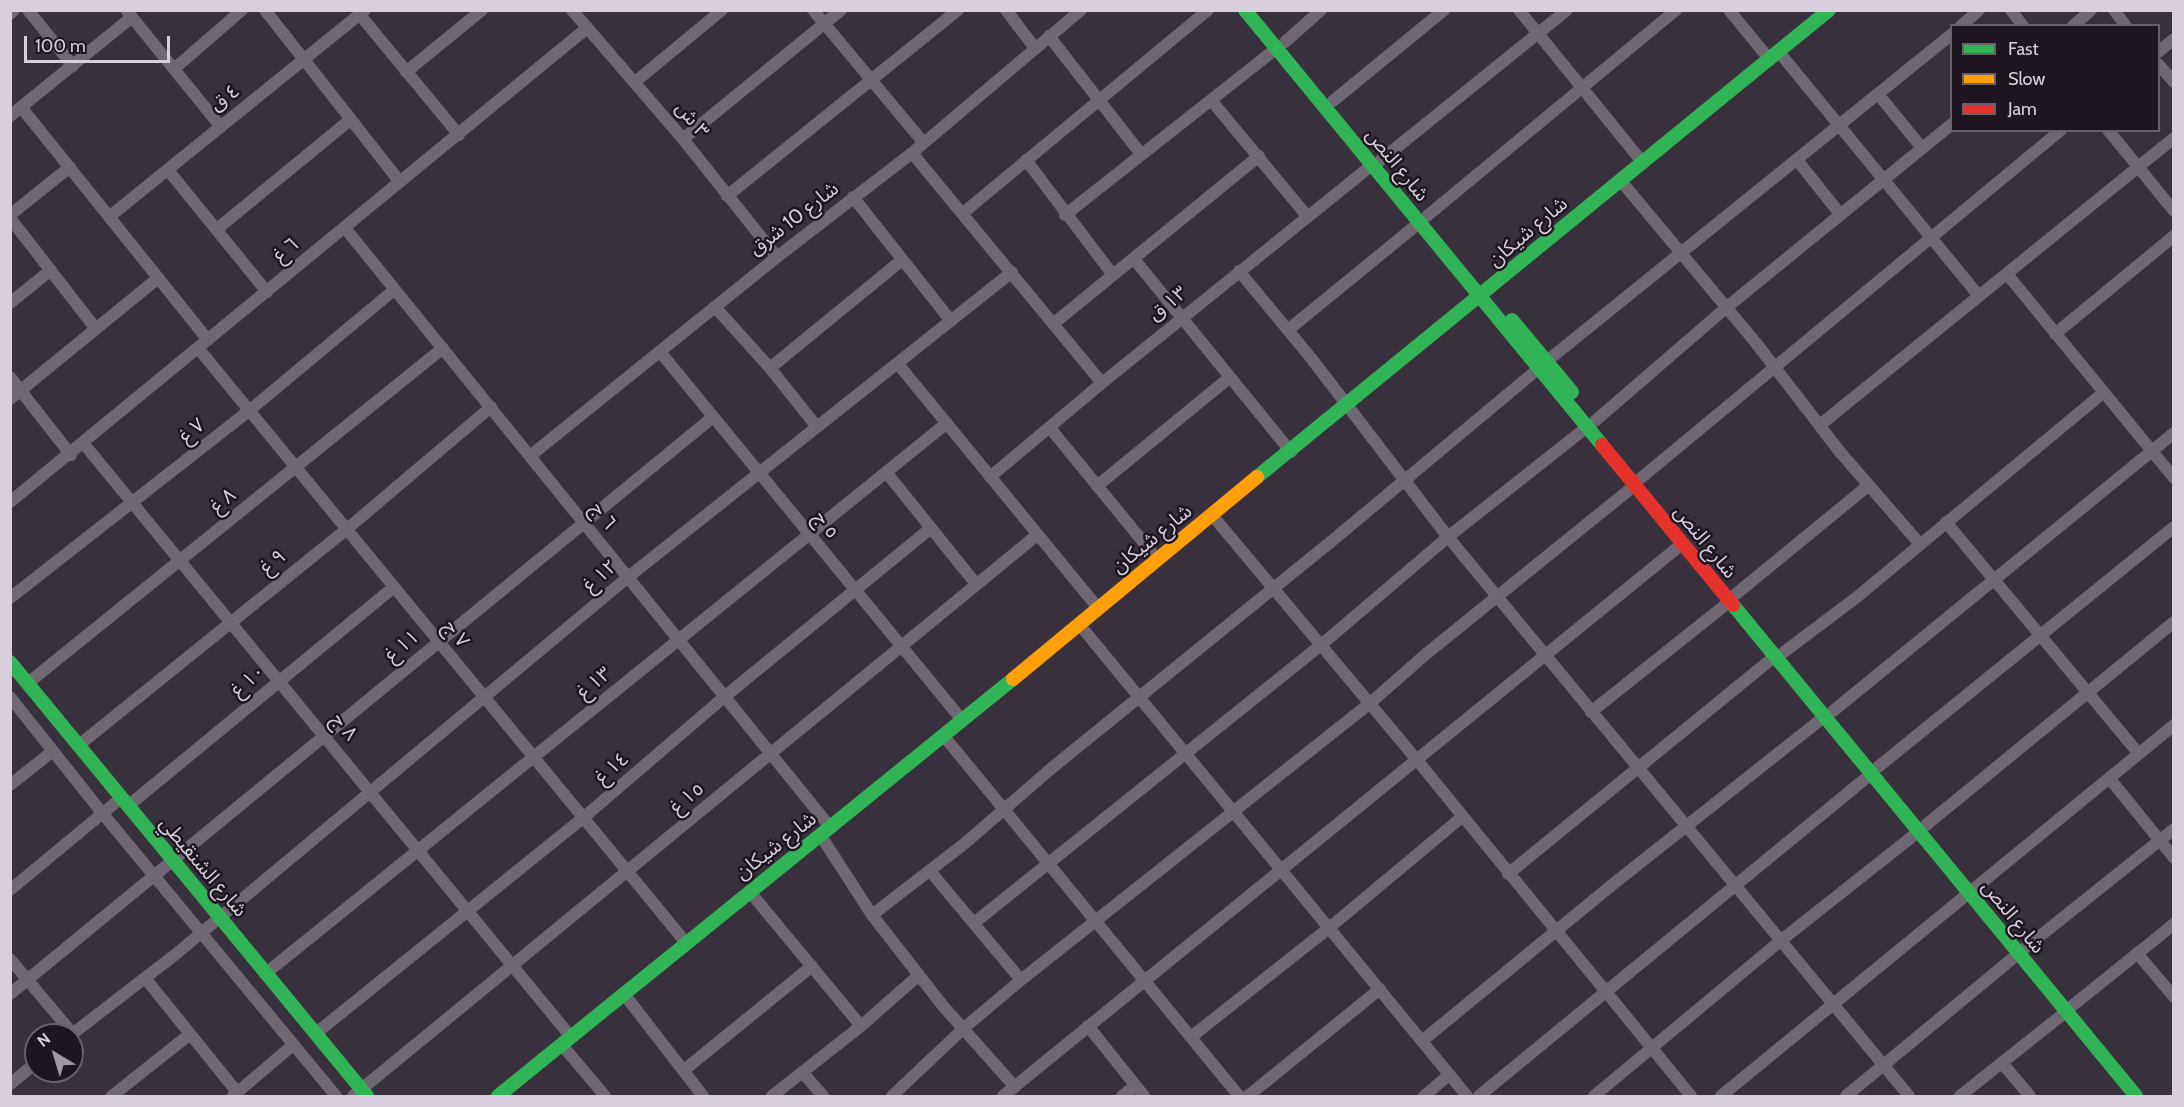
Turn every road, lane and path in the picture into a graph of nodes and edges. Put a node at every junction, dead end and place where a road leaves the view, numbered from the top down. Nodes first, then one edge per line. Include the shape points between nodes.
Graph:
1 (14, 10) edge
2 (28, 10) edge
3 (242, 10) edge
4 (265, 10) edge
5 (482, 10) edge
6 (572, 10) edge
7 (722, 10) edge
8 (813, 10) edge
9 (841, 10) edge
10 (958, 10) edge
11 (1006, 10) edge
12 (1081, 10) edge
13 (1208, 10) edge
14 (1245, 10) edge
15 (1259, 10) edge
16 (1321, 10) edge
17 (1444, 10) edge
18 (1519, 10) edge
19 (1567, 10) edge
20 (1676, 10) edge
21 (1729, 10) edge
22 (1829, 10) edge
23 (1980, 10) edge
24 (2011, 10) edge
25 (2091, 10) edge
26 (2114, 10) edge
27 (362, 13) edge
28 (10, 14) edge
29 (130, 14) edge
30 (228, 15) edge
31 (1963, 24) edge
32 (2022, 24) edge
33 (2075, 24) edge
34 (2124, 24) edge
35 (824, 25) junction
36 (587, 28) junction
37 (1538, 34) junction
38 (1049, 36) junction
39 (1950, 36) edge
40 (2174, 39) edge
41 (1281, 45) junction
42 (1035, 48) junction
43 (2160, 50) edge
44 (1774, 56) junction
45 (304, 60) junction
46 (73, 66) junction
47 (2160, 66) edge
48 (174, 69) junction
49 (406, 72) junction
50 (871, 81) junction
51 (635, 82) junction
52 (2174, 82) edge
53 (1583, 88) junction
54 (1878, 94) junction
55 (1211, 100) junction
56 (1099, 101) junction
57 (1333, 101) junction
58 (21, 107) junction
59 (10, 116) edge
60 (350, 120) junction
61 (1840, 125) junction
62 (1950, 126) edge
63 (220, 127) junction
64 (2059, 132) edge
65 (2110, 132) edge
66 (459, 135) junction
67 (2174, 138) edge
68 (683, 139) junction
69 (923, 142) junction
70 (1922, 148) junction
71 (912, 153) junction
72 (1141, 154) junction
73 (1258, 156) junction
74 (1026, 160) junction
75 (1797, 160) junction
76 (1377, 162) junction
77 (1643, 163) junction
78 (70, 167) junction
79 (2137, 167) junction
80 (168, 170) junction
81 (1884, 180) junction
82 (1621, 181) junction
83 (400, 182) junction
84 (727, 196) junction
85 (853, 197) junction
86 (2174, 211) edge
87 (963, 213) junction
88 (1840, 214) junction
89 (1065, 215) junction
90 (10, 216) edge
91 (1307, 216) junction
92 (109, 217) junction
93 (1423, 220) junction
94 (345, 228) junction
95 (217, 229) junction
96 (2174, 236) edge
97 (1931, 238) junction
98 (1681, 254) junction
99 (777, 257) junction
100 (1134, 259) junction
101 (902, 261) junction
102 (51, 270) junction
103 (1239, 271) junction
104 (1012, 272) junction
105 (1113, 274) junction
106 (2007, 274) junction
107 (157, 279) junction
108 (394, 290) junction
109 (267, 292) junction
110 (1483, 294) junction
111 (1979, 296) junction
112 (10, 303) edge
113 (715, 307) junction
114 (1727, 307) junction
115 (1182, 318) junction
116 (951, 321) junction
117 (1053, 324) junction
118 (96, 329) junction
119 (1288, 330) junction
120 (2055, 334) junction
121 (203, 344) junction
122 (443, 348) junction
123 (661, 352) junction
124 (898, 364) junction
125 (1542, 365) junction
126 (1773, 367) junction
127 (770, 368) junction
128 (10, 377) edge
129 (1229, 378) junction
130 (1102, 382) junction
131 (21, 390) junction
132 (2103, 393) junction
133 (10, 399) edge
134 (1346, 405) junction
135 (491, 407) junction
136 (250, 410) junction
137 (713, 417) junction
138 (946, 423) junction
139 (1591, 424) junction
140 (1820, 424) junction
141 (817, 427) junction
142 (1050, 428) junction
143 (2174, 433) edge
144 (84, 444) junction
145 (2151, 451) junction
146 (1291, 452) junction
147 (71, 455) junction
148 (530, 456) junction
149 (296, 467) junction
150 (886, 472) junction
151 (760, 474) junction
152 (990, 477) junction
153 (2174, 478) edge
154 (1403, 481) junction
155 (1637, 482) junction
156 (1869, 485) junction
157 (1097, 486) junction
158 (10, 502) edge
159 (132, 504) junction
160 (1212, 515) junction
161 (583, 521) junction
162 (1946, 522) junction
163 (2174, 527) edge
164 (931, 528) junction
165 (347, 529) junction
166 (808, 533) junction
167 (1037, 535) junction
168 (1448, 537) junction
169 (1919, 543) junction
170 (1682, 544) junction
171 (1158, 560) junction
172 (179, 562) junction
173 (627, 579) junction
174 (1993, 579) junction
175 (976, 584) junction
176 (394, 587) junction
177 (1274, 588) junction
178 (857, 591) junction
179 (1498, 597) junction
180 (10, 598) edge
181 (1733, 598) junction
182 (1098, 608) junction
183 (229, 622) junction
184 (2174, 622) edge
185 (1079, 624) junction
186 (2041, 637) junction
187 (677, 640) junction
188 (437, 642) junction
189 (1321, 645) junction
190 (899, 646) junction
191 (1545, 654) junction
192 (1779, 655) junction
193 (10, 662) edge
194 (278, 681) junction
195 (28, 683) junction
196 (2087, 694) junction
197 (10, 697) edge
198 (1138, 697) junction
199 (723, 698) junction
200 (41, 699) junction
201 (485, 699) junction
202 (1369, 704) junction
203 (1591, 712) junction
204 (24, 713) junction
205 (1829, 714) junction
206 (962, 720) junction
207 (2174, 725) edge
208 (325, 734) junction
209 (943, 735) junction
210 (79, 745) junction
211 (53, 751) junction
212 (769, 754) junction
213 (1184, 754) junction
214 (2139, 754) junction
215 (533, 757) junction
216 (1417, 760) junction
217 (1638, 769) junction
218 (1874, 770) junction
219 (2110, 779) junction
220 (10, 785) edge
221 (371, 791) junction
222 (124, 802) junction
223 (1003, 809) junction
224 (1232, 811) junction
225 (103, 814) junction
226 (1462, 817) junction
227 (583, 818) junction
228 (1687, 827) junction
229 (1922, 829) junction
230 (2174, 829) edge
231 (826, 832) junction
232 (2159, 841) junction
233 (418, 851) junction
234 (2174, 858) edge
235 (171, 859) junction
236 (1048, 863) junction
237 (1282, 869) junction
238 (628, 871) junction
239 (930, 871) junction
240 (1508, 874) junction
241 (154, 875) junction
242 (1734, 886) junction
243 (10, 890) edge
244 (1973, 891) junction
245 (750, 892) junction
246 (467, 910) junction
247 (872, 915) junction
248 (220, 917) junction
249 (1095, 921) junction
250 (974, 923) junction
251 (2174, 924) edge
252 (1329, 928) junction
253 (1556, 932) junction
254 (201, 933) junction
255 (1779, 942) junction
256 (687, 944) junction
257 (2022, 951) junction
258 (2137, 953) junction
259 (10, 958) edge
260 (513, 965) junction
261 (812, 966) junction
262 (266, 974) junction
263 (919, 975) junction
264 (145, 978) junction
265 (27, 979) junction
266 (1021, 980) junction
267 (1145, 980) junction
268 (1380, 989) junction
269 (1606, 991) junction
270 (10, 994) edge
271 (624, 994) junction
272 (2174, 997) edge
273 (1833, 1006) junction
274 (2069, 1009) junction
275 (62, 1023) edge
276 (84, 1026) edge
277 (861, 1026) junction
278 (1088, 1026) junction
279 (964, 1028) junction
280 (190, 1034) junction
281 (315, 1034) junction
282 (1191, 1037) junction
283 (567, 1041) junction
284 (1422, 1041) junction
285 (293, 1045) junction
286 (1652, 1049) junction
287 (2002, 1063) junction
288 (1885, 1067) junction
289 (683, 1071) junction
290 (24, 1073) edge
291 (803, 1073) junction
292 (1449, 1075) junction
293 (10, 1084) edge
294 (1135, 1086) junction
295 (1015, 1087) junction
296 (235, 1094) edge
297 (360, 1094) edge
298 (112, 1096) edge
299 (336, 1096) edge
300 (498, 1096) edge
301 (605, 1096) edge
302 (703, 1096) edge
303 (772, 1096) edge
304 (823, 1096) edge
305 (892, 1096) edge
306 (1003, 1096) edge
307 (1122, 1096) edge
308 (1144, 1096) edge
309 (1239, 1096) edge
310 (1248, 1096) edge
311 (1424, 1096) edge
312 (1467, 1096) edge
313 (1479, 1096) edge
314 (1594, 1096) edge
315 (1690, 1096) edge
316 (1721, 1096) edge
317 (1846, 1096) edge
318 (1909, 1096) edge
319 (1960, 1096) edge
320 (2030, 1096) edge
321 (2136, 1096) edge
322 (2148, 1096) edge

1 - 28 street
2 - 46 street
3 - 30 street
4 - 45 street
5 - 49 street
6 - 36 street, ٣ ش
7 - 51 street
8 - 35 street
9 - 35 street
10 - 50 street
11 - 42 street
12 - 38 street, شارع 10 شرق
13 - 56 street
14 - 41 street, شارع النص
15 - 41 street, شارع النص
16 - 41 street
17 - 57 street
18 - 37 street
19 - 37 street, ١٣ ق
20 - 53 street
21 - 44 street
22 - 44 street, شارع شيكان
23 - 31 street
24 - 32 street
25 - 33 street
26 - 34 street
27 - 45 street, ٤ ق
27 - 49 street
29 - 46 street
29 - 48 street
30 - 48 street
35 - 50 street
35 - 68 street
36 - 51 street, ٣ ش
36 - 66 street, ٦ غ
37 - 53 street
37 - 76 street, ١٣ ق
38 - 42 street, شارع 10 شرق
38 - 56 street
39 - 54 street
40 - 43 street
41 - 55 street
41 - 57 street, شارع النص
41 - 76 street, شارع النص
42 - 69 street, شارع 10 شرق
44 - 61 street
44 - 77 street, شارع شيكان
45 - 60 street
45 - 63 street, ٤ ق
46 - 58 street
47 - 52 street
48 - 63 street
49 - 66 street
50 - 69 street
50 - 84 street
51 - 68 street, ٣ ش
53 - 77 street
53 - 93 street
54 - 61 street
54 - 70 street
55 - 72 street
55 - 73 street
56 - 72 street
56 - 74 street
57 - 76 street, شارع النص
58 - 59 street
58 - 78 street, ٧ ج
60 - 83 street
60 - 95 street
61 - 75 street
61 - 81 street
62 - 70 street
63 - 80 street, ٤ ق
64 - 97 street
65 - 79 street
66 - 83 street, ٦ غ
67 - 79 street
68 - 84 street, ٣ ش
69 - 71 street, شارع 10 شرق
70 - 81 street
71 - 85 street, شارع 10 شرق
71 - 87 street
72 - 89 street
73 - 91 street
73 - 100 street
74 - 87 street
74 - 89 street
75 - 88 street
75 - 98 street
76 - 91 street, ١٣ ق
76 - 93 street, شارع النص
77 - 82 street, شارع شيكان
78 - 90 street
78 - 92 street, ٧ ج
79 - 86 street
79 - 106 street
80 - 92 street, ٤ ق
80 - 95 street
81 - 88 street
81 - 97 street
82 - 98 street
82 - 110 street, شارع شيكان
83 - 94 street, ٦ غ
84 - 99 street, ٣ ش
85 - 99 street, شارع 10 شرق
85 - 101 street
87 - 104 street
88 - 114 street
89 - 105 street
90 - 102 street
91 - 103 street, ١٣ ق
92 - 107 street, ٧ ج
93 - 110 street, شارع النص
93 - 119 street
94 - 108 street, ٦ ج
94 - 109 street, ٦ غ
95 - 109 street
96 - 120 street
97 - 111 street
97 - 126 street
98 - 114 street
98 - 125 street
99 - 113 street, شارع 10 شرق
100 - 105 street
100 - 115 street
101 - 116 street
101 - 127 street
102 - 112 street
102 - 118 street
103 - 115 street, ١٣ ق
103 - 119 street
104 - 116 street, ١٢ غ
104 - 117 street
105 - 117 street
106 - 111 street
106 - 120 street
107 - 118 street
107 - 121 street, ٧ ج
108 - 122 street, ٦ ج
108 - 136 street, ٧ غ
109 - 121 street, ٦ غ
110 - 125 street, شارع النص
110 - 134 street, شارع شيكان
111 - 140 street
113 - 123 street, شارع 10 شرق
113 - 127 street
114 - 126 street
114 - 139 street
115 - 129 street
115 - 130 street, ١٣ ق
116 - 124 street, ١٢ غ
117 - 130 street
118 - 131 street
119 - 134 street
120 - 132 street
121 - 136 street, ٧ ج
121 - 144 street, ٦ غ
122 - 135 street, ٦ ج
122 - 149 street, ٨ غ
123 - 137 street, ٥ ج
123 - 148 street, شارع 10 شرق
124 - 138 street
124 - 141 street, ١٢ غ
125 - 139 street, شارع النص
125 - 154 street
126 - 140 street
126 - 155 street
127 - 141 street
128 - 131 street
129 - 146 street
129 - 157 street
130 - 142 street, ١٣ ق
131 - 133 street
131 - 147 street
132 - 145 street
132 - 162 street
134 - 146 street, شارع شيكان
134 - 154 street
135 - 148 street, ٦ ج
135 - 165 street, ٩ غ
136 - 149 street, ٧ ج
136 - 159 street, ٧ غ
137 - 151 street, ٥ ج
137 - 161 street, ١١ غ
138 - 150 street, ١٣ غ
138 - 152 street
139 - 155 street, شارع النص
139 - 168 street
140 - 156 street
141 - 151 street, ١٢ غ
142 - 152 street, ١٣ ق
142 - 157 street
143 - 145 street
144 - 147 street, ٦ غ
144 - 159 street, ٨ ج
145 - 153 street
145 - 174 street
146 - 160 street, شارع شيكان
147 - 158 street, ٦ غ
148 - 161 street, ٦ ج
149 - 165 street, ٧ ج
149 - 172 street, ٨ غ
150 - 164 street
150 - 166 street, ١٣ غ
151 - 166 street, ٥ ج
151 - 173 street, ١٢ غ
152 - 167 street
154 - 168 street
154 - 177 street
155 - 170 street, شارع النص
155 - 179 street
155 - 181 street, شارع النص
156 - 169 street
156 - 181 street
157 - 171 street
159 - 172 street, ٨ ج
159 - 180 street, ٧ غ
160 - 171 street, شارع شيكان
160 - 177 street
161 - 173 street, ٦ ج
161 - 188 street, ١١ غ
162 - 169 street
162 - 174 street
163 - 186 street
164 - 175 street
164 - 178 street, ١٤ غ
165 - 176 street, ٧ ج
165 - 183 street, ٩ غ
166 - 178 street, ٥ ج
166 - 187 street, ١٣ غ
167 - 175 street, ١٥ غ
167 - 182 street
168 - 179 street
168 - 189 street
169 - 192 street
170 - 181 street, شارع النص
170 - 191 street
171 - 182 street, شارع شيكان
172 - 183 street, ٨ ج
172 - 195 street, ٨ غ
173 - 187 street, ٦ ج
173 - 201 street, ١٢ غ
174 - 186 street
174 - 205 street
175 - 190 street, ١٥ غ
176 - 188 street, ٧ ج
176 - 194 street, ١٠ غ
177 - 189 street
177 - 198 street
178 - 190 street, ٥ ج
178 - 199 street, ١٤ غ
179 - 191 street
179 - 202 street
181 - 192 street, شارع النص
181 - 203 street
182 - 185 street, شارع شيكان
183 - 194 street, ٨ ج
183 - 210 street, ٩ غ
184 - 196 street
185 - 198 street
185 - 206 street, شارع شيكان
186 - 196 street
186 - 218 street
187 - 199 street, ٦ ج
187 - 215 street, ١٣ غ
188 - 201 street, ٧ ج
188 - 208 street, ١١ غ
189 - 202 street
189 - 213 street
190 - 206 street, ٥ ج
190 - 212 street, ١٥ غ
191 - 203 street
191 - 216 street
192 - 205 street, شارع النص
192 - 217 street
193 - 195 street, شارع الشنقيطي
194 - 208 street, ٨ ج
194 - 222 street, ١٠ غ
195 - 200 street, شارع الشنقيطي
196 - 214 street
196 - 229 street
197 - 204 street
198 - 213 street
198 - 223 street
199 - 212 street, ٦ ج
199 - 227 street, ١٤ غ
200 - 204 street
200 - 210 street, شارع الشنقيطي
201 - 215 street, ٧ ج
201 - 221 street, ١٢ غ
202 - 216 street
202 - 224 street
203 - 217 street
204 - 211 street
205 - 218 street, شارع النص
205 - 228 street
206 - 209 street, شارع شيكان
207 - 214 street
208 - 221 street, ٨ ج
208 - 235 street, ١١ غ
209 - 223 street
209 - 231 street, شارع شيكان
210 - 222 street, شارع الشنقيطي
211 - 220 street
211 - 225 street
212 - 231 street, ٦ ج
212 - 238 street, ١٥ غ
213 - 224 street
213 - 236 street
214 - 219 street
215 - 227 street, ٧ ج
215 - 233 street, ١٣ غ
216 - 226 street
216 - 237 street
217 - 228 street
217 - 240 street
218 - 229 street, شارع النص
218 - 242 street
219 - 232 street
219 - 244 street
221 - 233 street, ٨ ج
221 - 248 street, ١٢ غ
222 - 225 street, ١٠ غ
222 - 235 street, شارع الشنقيطي
223 - 236 street
223 - 239 street
224 - 237 street
224 - 249 street
225 - 241 street
225 - 243 street, ١٠ غ
226 - 240 street
226 - 252 street
227 - 238 street, ٧ ج
227 - 246 street, ١٤ غ
228 - 242 street
228 - 253 street
229 - 244 street, شارع النص
229 - 255 street
230 - 232 street
231 - 245 street, شارع شيكان
231 - 247 street, ٦ ج
232 - 234 street
232 - 257 street
233 - 246 street, ٨ ج
233 - 262 street, ١٣ غ
235 - 241 street, ١١ غ
235 - 248 street, شارع الشنقيطي
236 - 249 street
236 - 250 street
237 - 252 street
237 - 267 street
238 - 256 street, ٧ ج
238 - 260 street, ١٥ غ
239 - 247 street
239 - 250 street
240 - 253 street
241 - 254 street
241 - 265 street, ١١ غ
242 - 255 street
242 - 269 street
244 - 257 street, شارع النص
244 - 273 street
245 - 256 street, شارع شيكان
245 - 261 street
246 - 260 street, ٨ ج
246 - 281 street, ١٤ غ
247 - 263 street, ٦ ج
248 - 254 street, ١٢ غ
248 - 262 street, شارع الشنقيطي
249 - 266 street
249 - 267 street
250 - 266 street
251 - 258 street
252 - 268 street
252 - 282 street
253 - 269 street
253 - 284 street
254 - 264 street, ١٢ غ
254 - 285 street
255 - 273 street
255 - 286 street
256 - 271 street, شارع شيكان
257 - 274 street, شارع النص
257 - 288 street
258 - 272 street
258 - 274 street
259 - 265 street
260 - 283 street, ٨ ج
260 - 297 street, ١٥ غ
261 - 277 street
261 - 289 street
262 - 281 street, شارع الشنقيطي
263 - 277 street
263 - 279 street, ٦ ج
264 - 276 street, ١٢ غ
264 - 280 street
265 - 270 street, ١١ غ
265 - 275 street
266 - 279 street
267 - 278 street
267 - 282 street
268 - 284 street
268 - 310 street
269 - 286 street
269 - 313 street
271 - 283 street, شارع شيكان
271 - 289 street
273 - 288 street
273 - 316 street
274 - 287 street
274 - 321 street, شارع النص
274 - 322 street, شارع النص
277 - 291 street
278 - 294 street
278 - 295 street
279 - 295 street, ٦ ج
279 - 305 street
280 - 296 street
280 - 298 street
281 - 297 street, شارع الشنقيطي
282 - 309 street
283 - 300 street, شارع شيكان
283 - 301 street, ٨ ج
284 - 292 street
285 - 296 street
285 - 299 street
286 - 314 street
286 - 315 street
287 - 319 street
287 - 320 street
288 - 317 street
288 - 318 street
289 - 302 street
290 - 293 street
291 - 303 street
291 - 304 street
292 - 311 street
292 - 312 street
294 - 307 street
294 - 308 street
295 - 306 street

